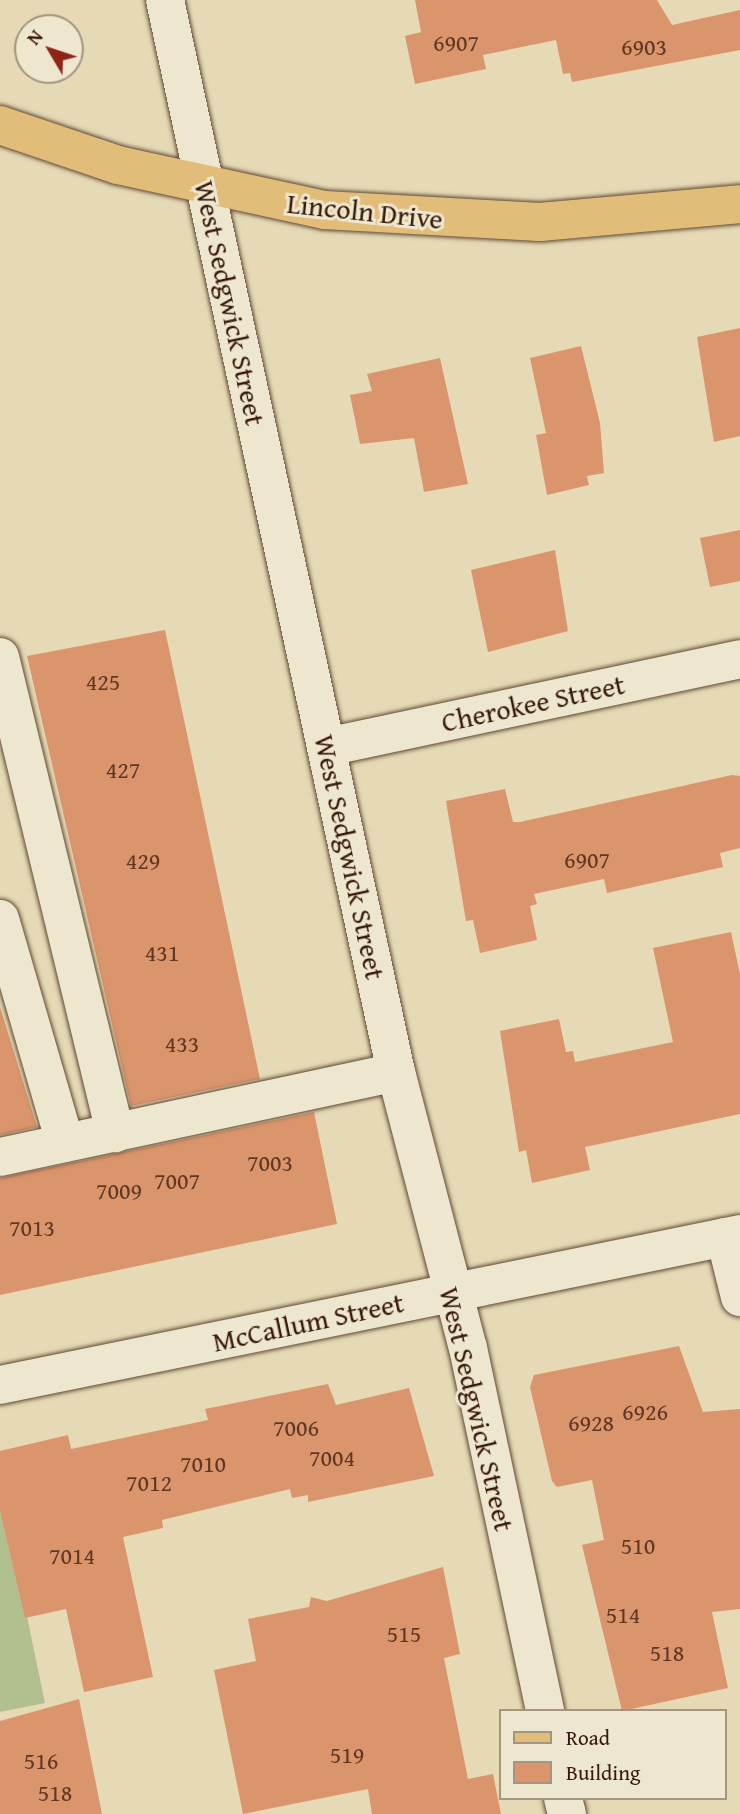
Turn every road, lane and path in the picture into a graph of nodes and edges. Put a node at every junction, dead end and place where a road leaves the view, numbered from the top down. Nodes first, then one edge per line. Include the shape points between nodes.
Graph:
1 (165, 0) edge
2 (0, 125) edge
3 (205, 188) junction
4 (740, 204) edge
5 (0, 657) edge
6 (740, 659) edge
7 (327, 747) junction
8 (0, 919) edge
9 (396, 1072) junction
10 (115, 1133) junction
11 (65, 1143) junction
12 (0, 1157) edge
13 (733, 1235) edge
14 (451, 1292) junction
15 (740, 1297) edge
16 (0, 1385) edge
17 (545, 1709) edge

1 - 3 street, West Sedgwick Street
2 - 3 main road, Lincoln Drive
3 - 4 main road, Lincoln Drive via 324,210 469,220 626,217
3 - 7 street, West Sedgwick Street
5 - 10 street
6 - 7 street, Cherokee Street
7 - 9 street, West Sedgwick Street
8 - 11 street
9 - 10 street
9 - 14 street, West Sedgwick Street
10 - 11 street
11 - 12 street
13 - 14 street, McCallum Street
13 - 15 street
14 - 16 street, McCallum Street
14 - 17 street, West Sedgwick Street

